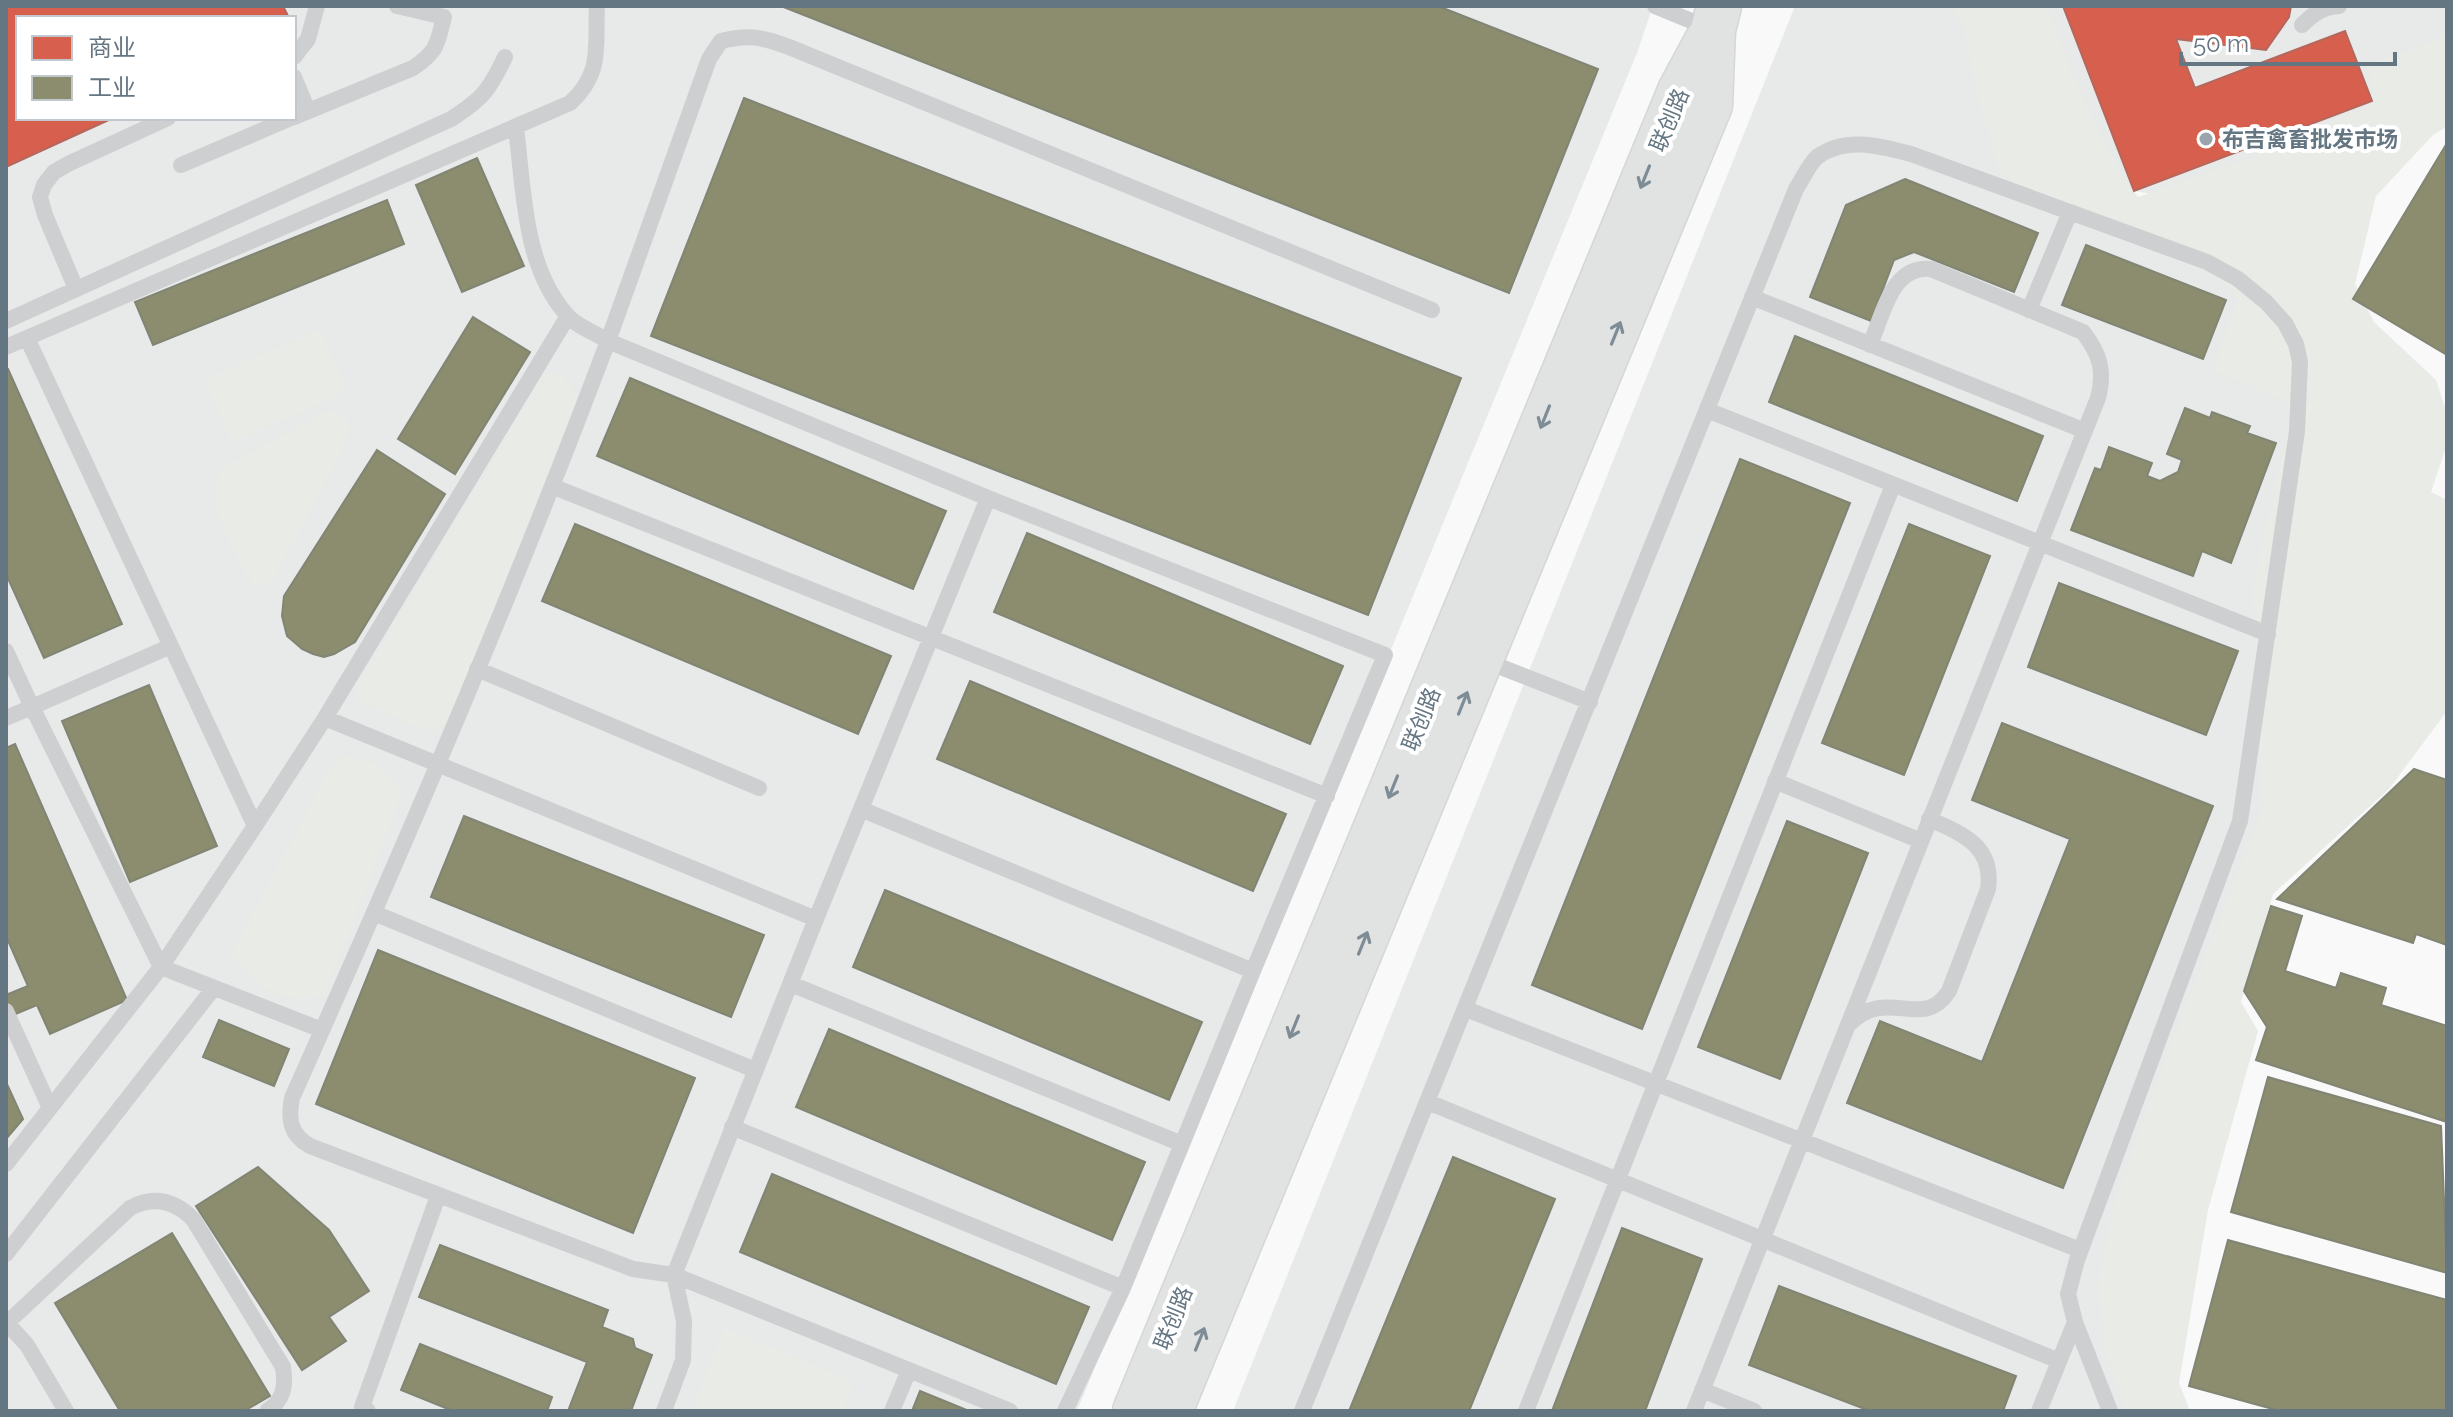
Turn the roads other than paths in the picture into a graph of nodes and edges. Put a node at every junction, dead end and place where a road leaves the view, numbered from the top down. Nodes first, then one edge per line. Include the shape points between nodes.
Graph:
1 (317, 6) edge
2 (397, 6) edge
3 (597, 6) edge
4 (1655, 6) edge
5 (2339, 6) edge
6 (1716, 18) edge
7 (2302, 25) dead end
8 (296, 54) edge
9 (505, 57) dead end
10 (298, 115) edge
11 (164, 120) edge
12 (286, 120) edge
13 (516, 128) junction
14 (181, 165) dead end
15 (2070, 212) junction
16 (76, 289) junction
17 (1752, 297) junction
18 (1432, 310) dead end
19 (2029, 310) junction
20 (568, 316) junction
21 (6, 321) edge
22 (27, 338) junction
23 (608, 341) junction
24 (1870, 345) junction
25 (6, 347) edge
26 (1707, 410) junction
27 (2085, 431) junction
28 (1893, 485) junction
29 (554, 487) junction
30 (988, 498) junction
31 (2040, 543) junction
32 (2268, 634) junction
33 (932, 636) junction
34 (171, 646) junction
35 (6, 651) edge
36 (1466, 653) junction
37 (477, 669) junction
38 (1590, 702) junction
39 (32, 707) junction
40 (6, 718) edge
41 (325, 718) junction
42 (436, 765) junction
43 (1775, 781) junction
44 (759, 788) dead end
45 (1327, 796) junction
46 (863, 810) junction
47 (1929, 819) junction
48 (255, 826) junction
49 (1921, 841) junction
50 (374, 913) junction
51 (816, 919) junction
52 (161, 967) junction
53 (1253, 971) junction
54 (791, 984) junction
55 (213, 989) junction
56 (1466, 1009) junction
57 (6, 1011) edge
58 (1847, 1027) junction
59 (322, 1030) junction
60 (755, 1070) junction
61 (1655, 1083) junction
62 (1428, 1102) junction
63 (50, 1108) junction
64 (732, 1127) junction
65 (1801, 1141) junction
66 (1182, 1144) junction
67 (6, 1164) edge
68 (1616, 1180) junction
69 (438, 1196) junction
70 (1762, 1239) junction
71 (2080, 1250) junction
72 (6, 1254) edge
73 (674, 1275) junction
74 (1123, 1288) junction
75 (7, 1322) edge
76 (2075, 1322) junction
77 (2059, 1361) junction
78 (909, 1370) junction
79 (1702, 1390) junction
80 (1168, 1409) edge
81 (363, 1410) edge
82 (66, 1411) edge
83 (267, 1411) edge
84 (664, 1411) edge
85 (892, 1411) edge
86 (1010, 1411) edge
87 (1065, 1411) edge
88 (1302, 1411) edge
89 (1526, 1411) edge
90 (1694, 1411) edge
91 (1754, 1411) edge
92 (2039, 1411) edge
93 (2110, 1411) edge

1 - 8 lane via 308,39
2 - 10 lane via 444,17 430,56 413,68
3 - 13 lane via 596,63 585,89 570,103
4 - 6 lane
5 - 7 lane via 2314,13
6 - 36 street, 联创路 via 1710,105
9 - 16 lane via 478,101 451,119
11 - 16 lane via 70,163 44,185 40,197 45,215
12 - 14 lane
13 - 20 lane via 540,272
13 - 22 lane
15 - 17 lane via 1911,154 1872,144 1842,146 1816,158 1796,189
15 - 19 lane
15 - 32 lane via 2207,262 2238,279 2276,312 2296,344 2297,431
16 - 21 lane
17 - 24 lane
17 - 26 lane
18 - 23 lane via 789,47 742,35 721,41 709,59
19 - 24 lane via 1919,267 1898,280
19 - 27 lane via 2083,332 2094,347 2103,381
20 - 23 lane
20 - 41 lane
22 - 25 lane
22 - 34 lane
23 - 29 lane
23 - 30 lane
24 - 27 lane
26 - 28 lane
26 - 38 lane
27 - 31 lane
28 - 31 lane
28 - 43 lane
29 - 33 lane
29 - 37 lane
30 - 33 lane
30 - 45 lane via 1385,655
31 - 32 lane
31 - 47 lane
32 - 71 lane via 2240,821
33 - 45 lane
33 - 46 lane
34 - 39 lane
34 - 48 lane
35 - 39 lane
36 - 38 lane
36 - 80 street, 联创路
37 - 42 lane
37 - 44 lane
38 - 56 lane
39 - 40 lane
39 - 52 lane
41 - 42 lane
41 - 48 lane
42 - 50 lane
42 - 51 lane
43 - 49 lane
43 - 61 lane
45 - 53 lane
46 - 51 lane
46 - 53 lane
47 - 49 lane
47 - 58 lane via 1973,842 1990,873 1949,991 1929,1010 1874,1007
48 - 52 lane
49 - 58 lane
50 - 59 lane
50 - 60 lane
51 - 54 lane
52 - 55 lane
52 - 63 lane
53 - 66 lane
54 - 60 lane
54 - 66 lane
55 - 59 lane
55 - 72 lane
56 - 61 lane
56 - 62 lane
57 - 63 lane
58 - 65 lane
59 - 69 lane via 292,1098 289,1115 298,1139
60 - 64 lane
61 - 65 lane
61 - 68 lane
62 - 68 lane
62 - 88 lane
63 - 67 lane
64 - 73 lane
64 - 74 lane
65 - 70 lane
65 - 71 lane
66 - 74 lane
68 - 70 lane
68 - 89 lane
69 - 73 lane via 633,1269
69 - 81 lane
70 - 77 lane
70 - 79 lane
71 - 76 lane via 2068,1294
73 - 78 lane
73 - 84 lane via 684,1321 683,1360
74 - 87 lane
75 - 82 lane
75 - 83 lane via 130,1208 144,1200 164,1201 193,1219 283,1367 286,1384 281,1398
76 - 77 lane
76 - 93 lane
77 - 92 lane
78 - 85 lane
78 - 86 lane
79 - 90 lane
79 - 91 lane

